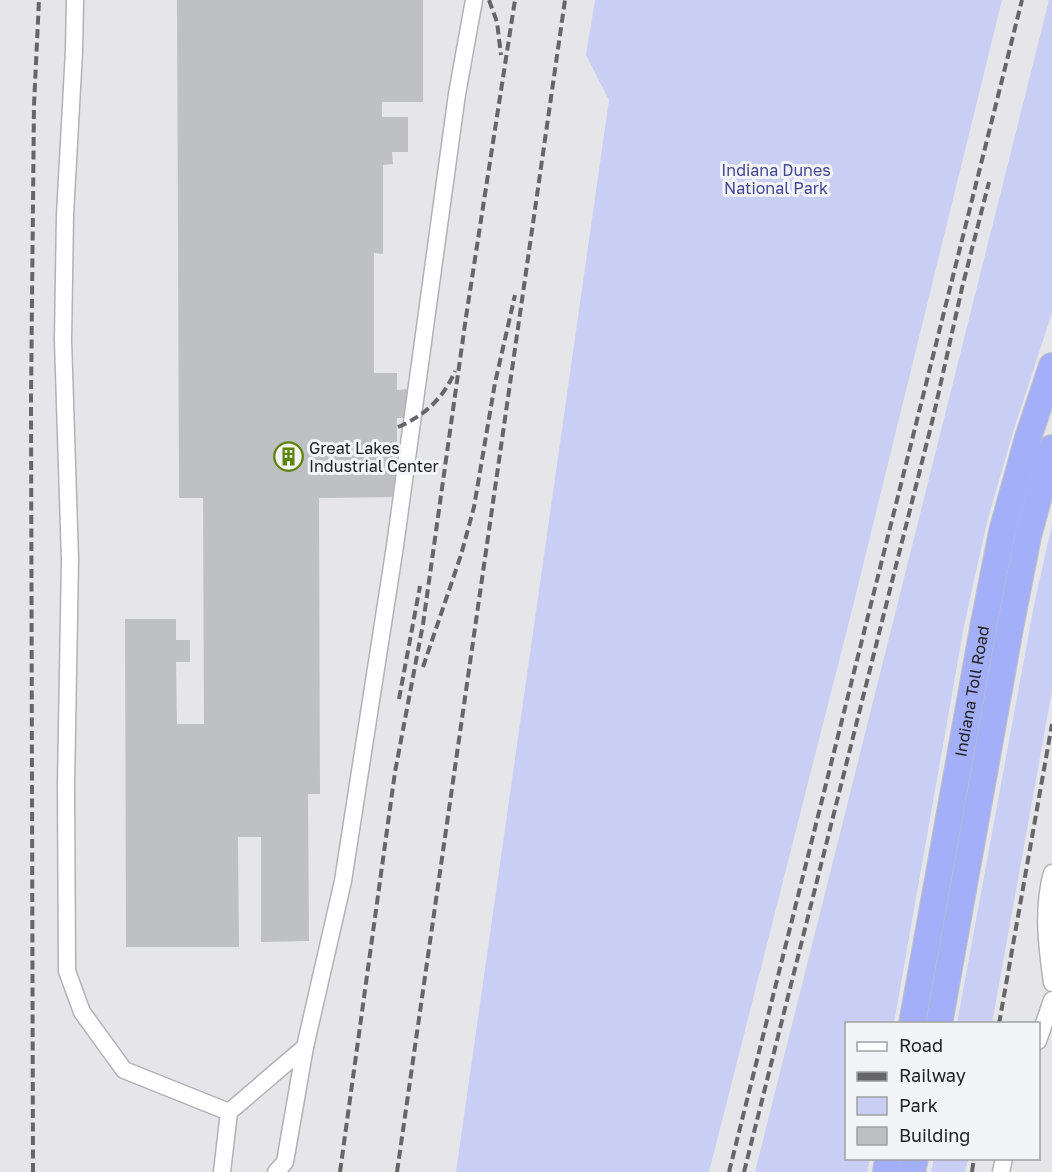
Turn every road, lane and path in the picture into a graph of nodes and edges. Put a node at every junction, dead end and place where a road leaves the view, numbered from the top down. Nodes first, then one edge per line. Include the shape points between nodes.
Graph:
1 (75, 0) edge
2 (474, 0) edge
3 (1052, 366) edge
4 (1052, 448) edge
5 (975, 672) junction
6 (1001, 676) junction
7 (1052, 873) edge
8 (1050, 894) edge
9 (1051, 973) edge
10 (1052, 1000) edge
11 (912, 1022) edge
12 (939, 1022) edge
13 (1040, 1035) edge
14 (305, 1047) junction
15 (229, 1112) junction
16 (222, 1172) edge
17 (276, 1172) edge

1 - 15 lane via 63,340 70,560 67,971 82,1011 124,1070
2 - 14 lane via 457,94 356,801 343,881
3 - 5 highway, Indiana Toll Road via 1002,532
4 - 6 highway, Indiana Toll Road via 1028,536
5 - 6 lane
5 - 11 highway, Indiana Toll Road
6 - 12 highway, Indiana Toll Road
7 - 8 lane
8 - 9 lane via 1046,922
10 - 13 lane
14 - 15 lane
14 - 17 lane via 285,1162
15 - 16 lane

